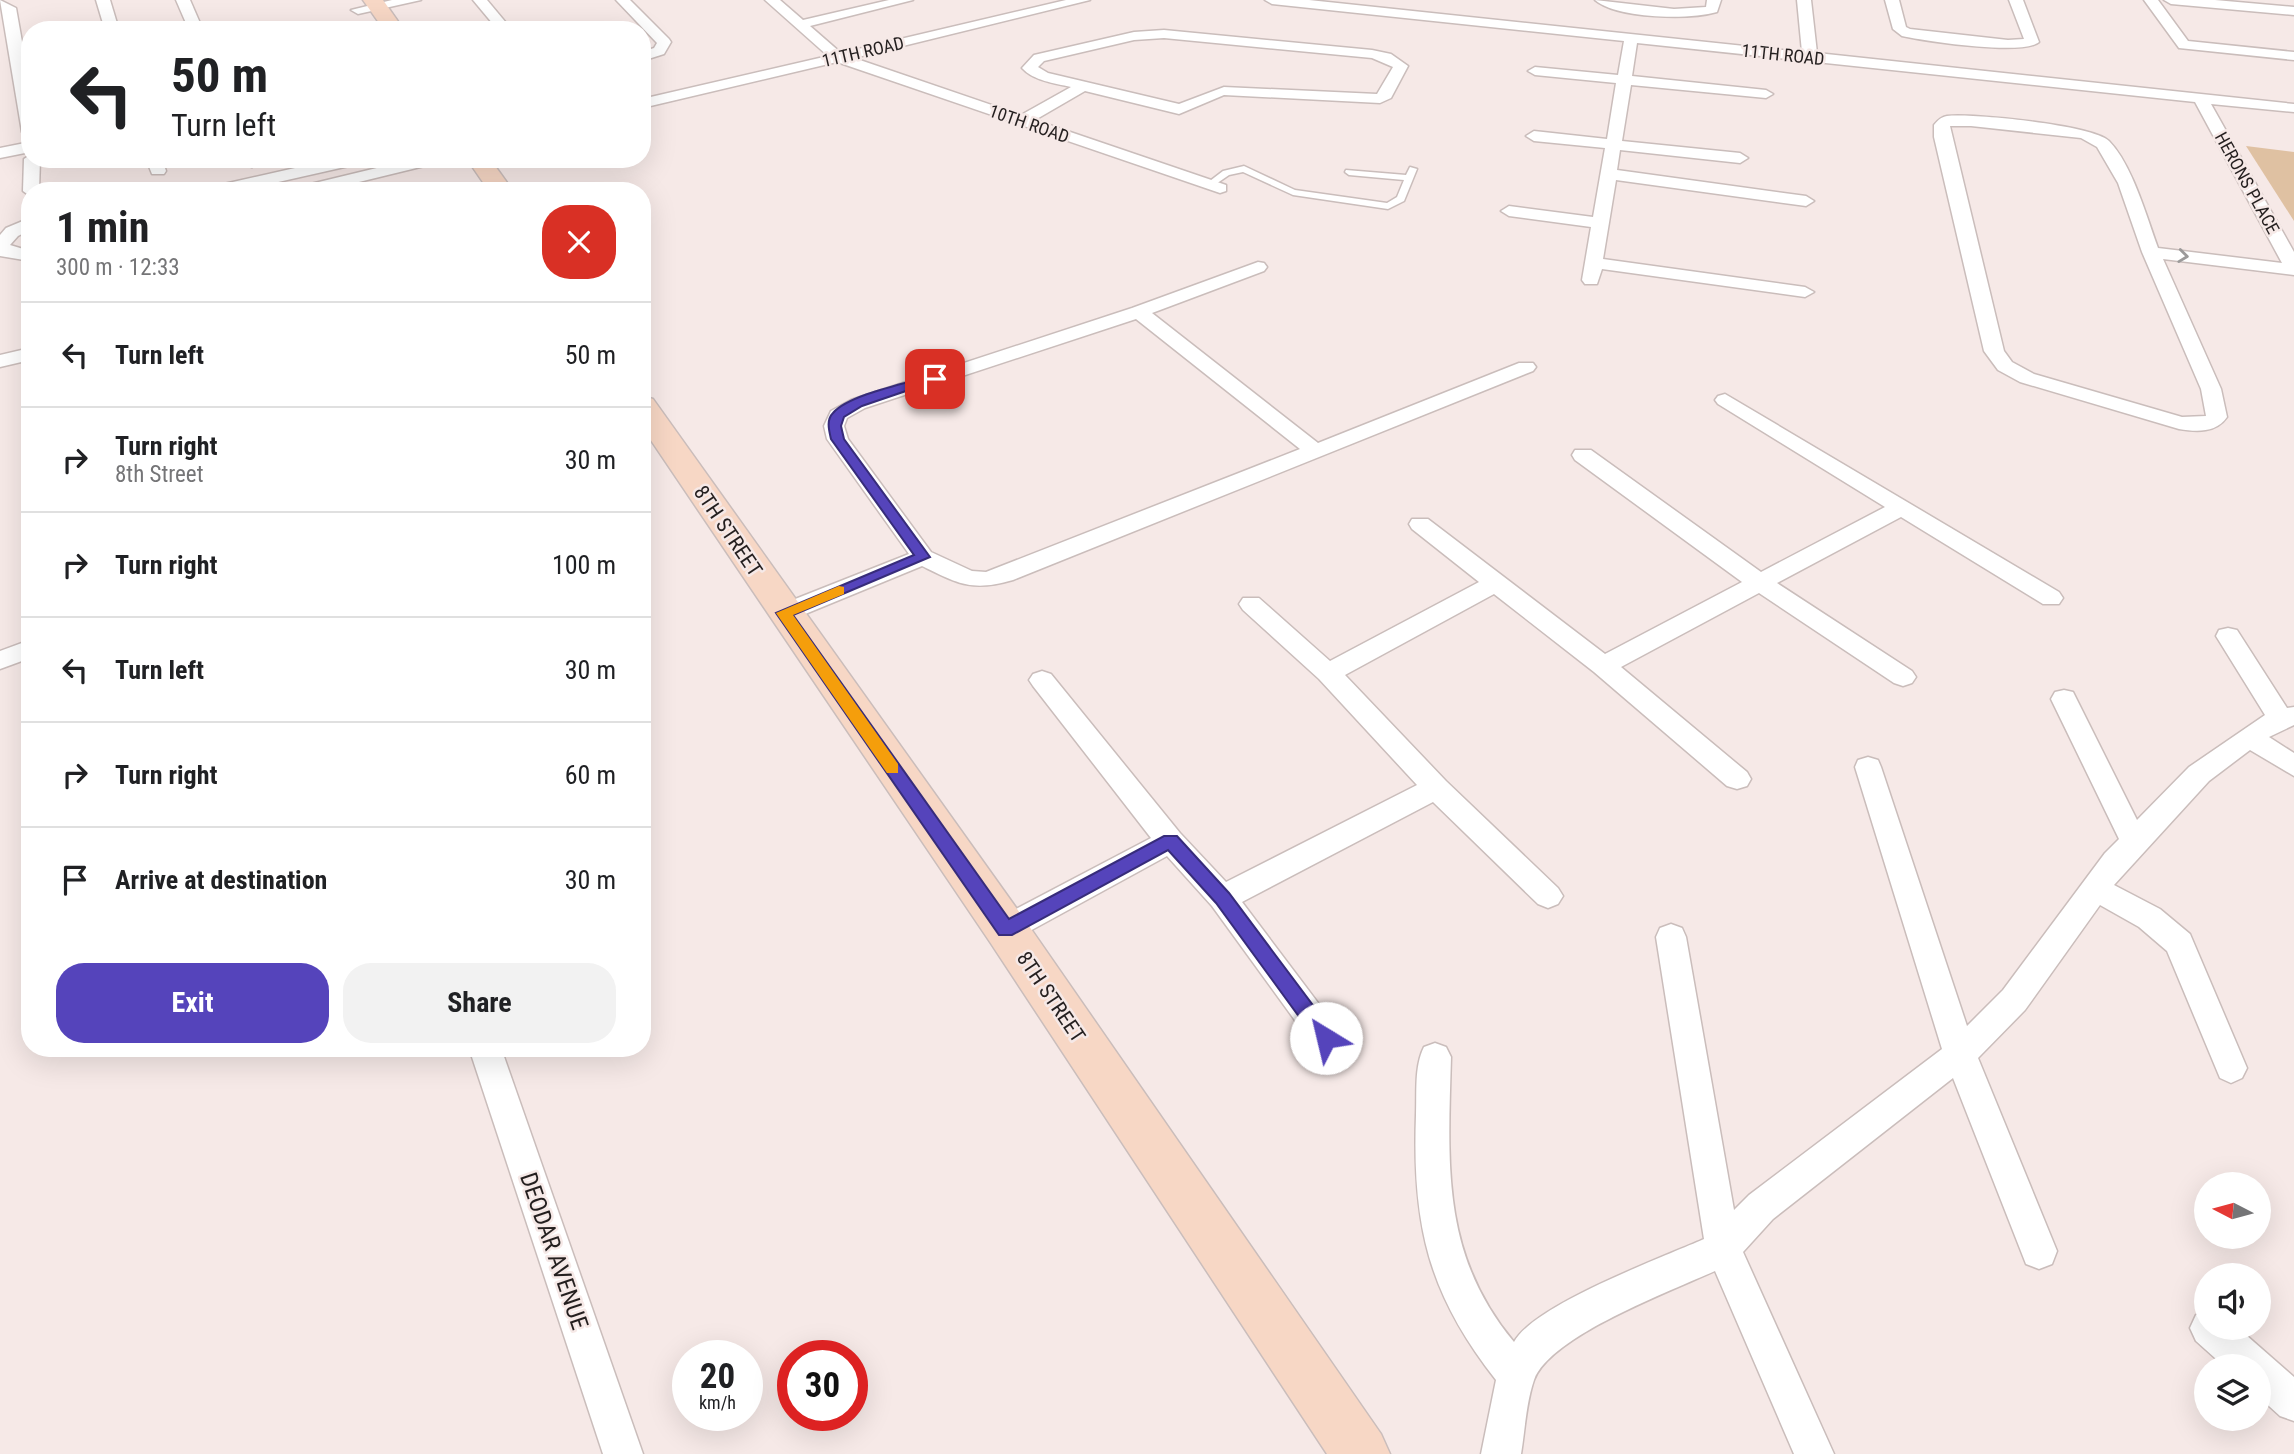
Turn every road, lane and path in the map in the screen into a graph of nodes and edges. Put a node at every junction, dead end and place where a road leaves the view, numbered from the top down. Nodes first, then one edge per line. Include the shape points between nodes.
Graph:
1 (103, 0) edge
2 (183, 0) edge
3 (414, 0) edge
4 (480, 0) edge
5 (623, 0) edge
6 (772, 0) edge
7 (906, 0) edge
8 (1083, 0) edge
9 (1272, 0) edge
10 (1602, 0) edge
11 (1714, 0) edge
12 (1804, 0) edge
13 (1892, 0) edge
14 (2016, 0) edge
15 (2151, 0) edge
16 (2171, 0) edge
17 (0, 4) edge
18 (365, 4) edge
19 (2294, 11) edge
20 (109, 21) edge
21 (192, 21) edge
22 (370, 21) edge
23 (384, 21) edge
24 (498, 21) edge
25 (644, 21) edge
26 (802, 24) junction
27 (651, 29) edge
28 (1631, 38) junction
29 (651, 54) edge
30 (2294, 56) edge
31 (839, 58) junction
32 (1810, 58) junction
33 (21, 59) edge
34 (1535, 71) dead end
35 (1623, 80) junction
36 (1083, 86) junction
37 (1766, 94) dead end
38 (2200, 98) junction
39 (651, 102) edge
40 (2294, 108) edge
41 (1022, 121) junction
42 (1534, 136) dead end
43 (1612, 144) junction
44 (21, 149) edge
45 (0, 153) edge
46 (1740, 158) dead end
47 (317, 168) edge
48 (396, 168) edge
49 (1349, 172) dead end
50 (289, 174) junction
51 (1608, 174) junction
52 (254, 182) edge
53 (293, 182) edge
54 (337, 182) edge
55 (1215, 186) joint
56 (1807, 201) dead end
57 (1509, 211) dead end
58 (1600, 223) junction
59 (21, 228) edge
60 (21, 257) edge
61 (2155, 260) junction
62 (1258, 267) dead end
63 (1593, 272) joint
64 (2292, 276) edge
65 (1805, 292) dead end
66 (1139, 312) junction
67 (21, 356) edge
68 (0, 361) edge
69 (1526, 367) dead end
70 (1725, 400) dead end
71 (651, 418) edge
72 (1314, 450) junction
73 (1583, 455) dead end
74 (1902, 507) junction
75 (1420, 524) dead end
76 (923, 557) junction
77 (1757, 581) junction
78 (1496, 583) junction
79 (2051, 598) dead end
80 (1251, 604) dead end
81 (783, 613) junction
82 (2228, 636) dead end
83 (21, 652) edge
84 (0, 660) edge
85 (1603, 666) junction
86 (1328, 673) junction
87 (1903, 677) dead end
88 (1042, 680) dead end
89 (2064, 699) dead end
90 (2287, 717) edge
91 (2249, 737) junction
92 (2294, 766) edge
93 (1868, 767) dead end
94 (1737, 779) dead end
95 (1436, 788) junction
96 (1171, 841) junction
97 (2134, 841) junction
98 (2095, 889) junction
99 (1548, 896) dead end
100 (1222, 898) junction
101 (1006, 929) junction
102 (1671, 937) dead end
103 (1326, 1038) dead end
104 (1960, 1054) junction
105 (488, 1057) edge
106 (1434, 1057) dead end
107 (2231, 1068) dead end
108 (1723, 1248) junction
109 (2039, 1251) dead end
110 (2222, 1340) edge
111 (2238, 1354) edge
112 (1516, 1375) junction
113 (2271, 1382) edge
114 (2294, 1402) edge
115 (624, 1454) edge
116 (1361, 1454) edge
117 (1501, 1454) edge
118 (1814, 1454) edge

1 - 20 street
2 - 21 street
3 - 18 street
4 - 24 street
5 - 25 street
6 - 26 street
7 - 26 street
8 - 31 street, 11TH ROAD
9 - 28 street, 11TH ROAD
10 - 11 street via 1700,13 1712,9
12 - 32 street
13 - 14 street via 1900,29 1907,33 2021,45 2032,42
15 - 30 street via 2184,44
16 - 19 street
17 - 33 street via 9,8
18 - 22 street
18 - 23 street
26 - 31 street
27 - 29 street via 664,42
28 - 32 street, 11TH ROAD
28 - 35 street
31 - 39 street, 11TH ROAD
31 - 41 street, 10TH ROAD
32 - 38 street, 11TH ROAD
34 - 35 street
35 - 37 street
35 - 43 street
36 - 36 street via 1043,76 1028,68 1029,64 1134,36 1164,34 1372,54 1402,66 1386,95 1369,100 1224,91 1189,108 1172,109
36 - 41 street
38 - 40 street, 11TH ROAD
38 - 64 street, HERONS PLACE
41 - 55 street, 10TH ROAD
42 - 43 street
43 - 46 street
43 - 51 street
44 - 45 street
47 - 50 street
48 - 54 street
49 - 55 lane via 1411,173 1401,199 1380,206 1287,191 1244,169 1226,173
50 - 52 street
50 - 53 street
51 - 56 street
51 - 58 street
57 - 58 street
58 - 63 street
59 - 60 street via 1,245 3,251
61 - 61 street via 2211,389 2217,417 2212,423 2179,423 2027,378 2005,366 1994,351 1942,125 1971,121 2098,139 2112,154 2126,183
61 - 64 street
62 - 66 street
63 - 65 street
66 - 72 street
66 - 76 street via 858,404 838,415 834,426 838,439
67 - 68 street
69 - 72 street
70 - 74 street
71 - 81 street, 8TH STREET
72 - 76 street via 1005,575 968,579
73 - 77 street
74 - 77 street
74 - 79 street
75 - 78 street
76 - 81 street
77 - 85 street
77 - 87 street
78 - 85 street
78 - 86 street
80 - 86 street
81 - 101 street, 8TH STREET
82 - 90 street
83 - 84 street
85 - 94 street
86 - 95 street
88 - 96 street
89 - 97 street
90 - 91 street
91 - 92 street
91 - 97 street via 2199,774
93 - 104 street
95 - 99 street
95 - 100 street
96 - 100 street
96 - 101 street
97 - 98 street
98 - 104 street via 2014,1000
98 - 107 street via 2138,908 2179,943
100 - 103 street
101 - 116 street, 8TH STREET
102 - 108 street
104 - 108 street via 1761,1207
104 - 109 street
105 - 115 street, DEODAR AVENUE
106 - 112 street via 1437,1222 1454,1282 1472,1319
108 - 112 street via 1565,1322 1531,1348
108 - 118 street
110 - 111 street
112 - 117 street
113 - 114 street

